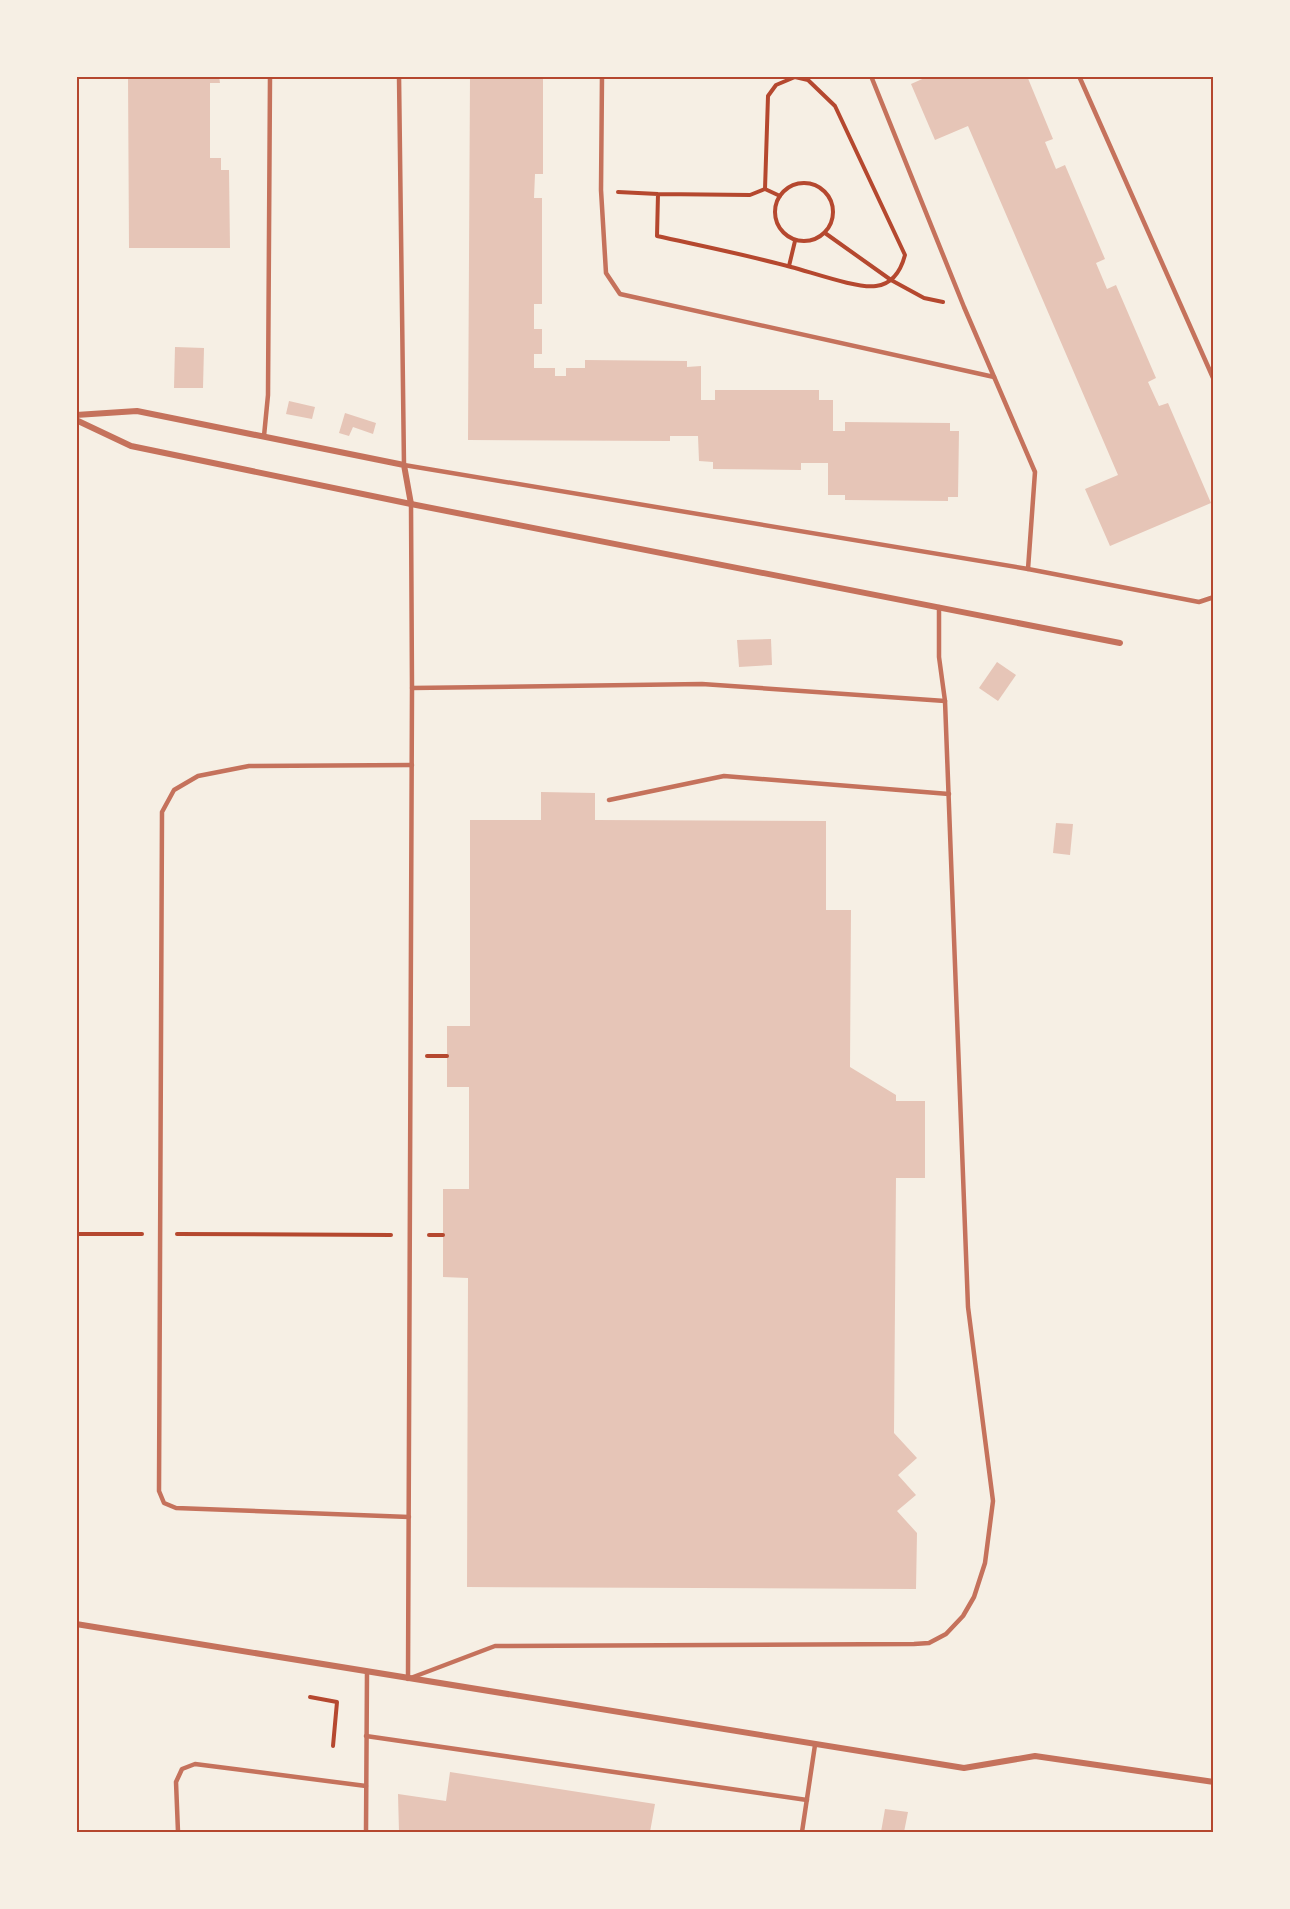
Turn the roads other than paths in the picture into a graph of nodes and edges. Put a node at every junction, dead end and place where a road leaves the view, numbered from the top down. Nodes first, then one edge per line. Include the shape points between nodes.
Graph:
1 (270, 76) edge
2 (399, 76) edge
3 (602, 76) edge
4 (870, 76) edge
5 (1079, 76) edge
6 (994, 377) junction
7 (1214, 380) edge
8 (76, 415) edge
9 (76, 420) edge
10 (264, 436) junction
11 (404, 465) junction
12 (411, 504) junction
13 (1028, 569) junction
14 (1214, 597) edge
15 (939, 607) junction
16 (1120, 643) dead end
17 (412, 688) junction
18 (945, 701) junction
19 (412, 765) junction
20 (949, 794) junction
21 (609, 800) dead end
22 (409, 1517) junction
23 (76, 1624) edge
24 (367, 1671) junction
25 (408, 1678) junction
26 (366, 1736) junction
27 (815, 1744) junction
28 (1214, 1782) edge
29 (366, 1785) junction
30 (807, 1800) junction
31 (178, 1833) edge
32 (366, 1833) edge
33 (802, 1833) edge

1 - 10 lane via 268,395
2 - 11 lane
3 - 6 lane via 601,190 606,273 620,294
4 - 6 lane
5 - 7 lane
6 - 13 lane via 1035,472
8 - 10 street via 137,411
9 - 12 street via 131,446
10 - 11 street
11 - 12 street
11 - 13 lane
12 - 15 street
12 - 17 lane
13 - 14 lane via 1199,602
15 - 16 street
15 - 18 lane via 939,657
17 - 18 lane via 702,684
17 - 19 lane
18 - 20 lane
19 - 22 lane
19 - 22 lane via 249,766 198,776 174,790 162,812 160,1234 159,1491 164,1503 176,1508
20 - 21 lane via 724,776
20 - 25 lane via 968,1307 993,1501 985,1563 963,1616 946,1634 929,1643 495,1646
22 - 25 lane
23 - 24 street
24 - 25 street
24 - 26 lane
25 - 27 street
26 - 29 lane
26 - 30 lane
27 - 28 street via 964,1768 1035,1756
27 - 30 lane
29 - 31 lane via 195,1764 182,1769 176,1782
29 - 32 lane
30 - 33 lane

